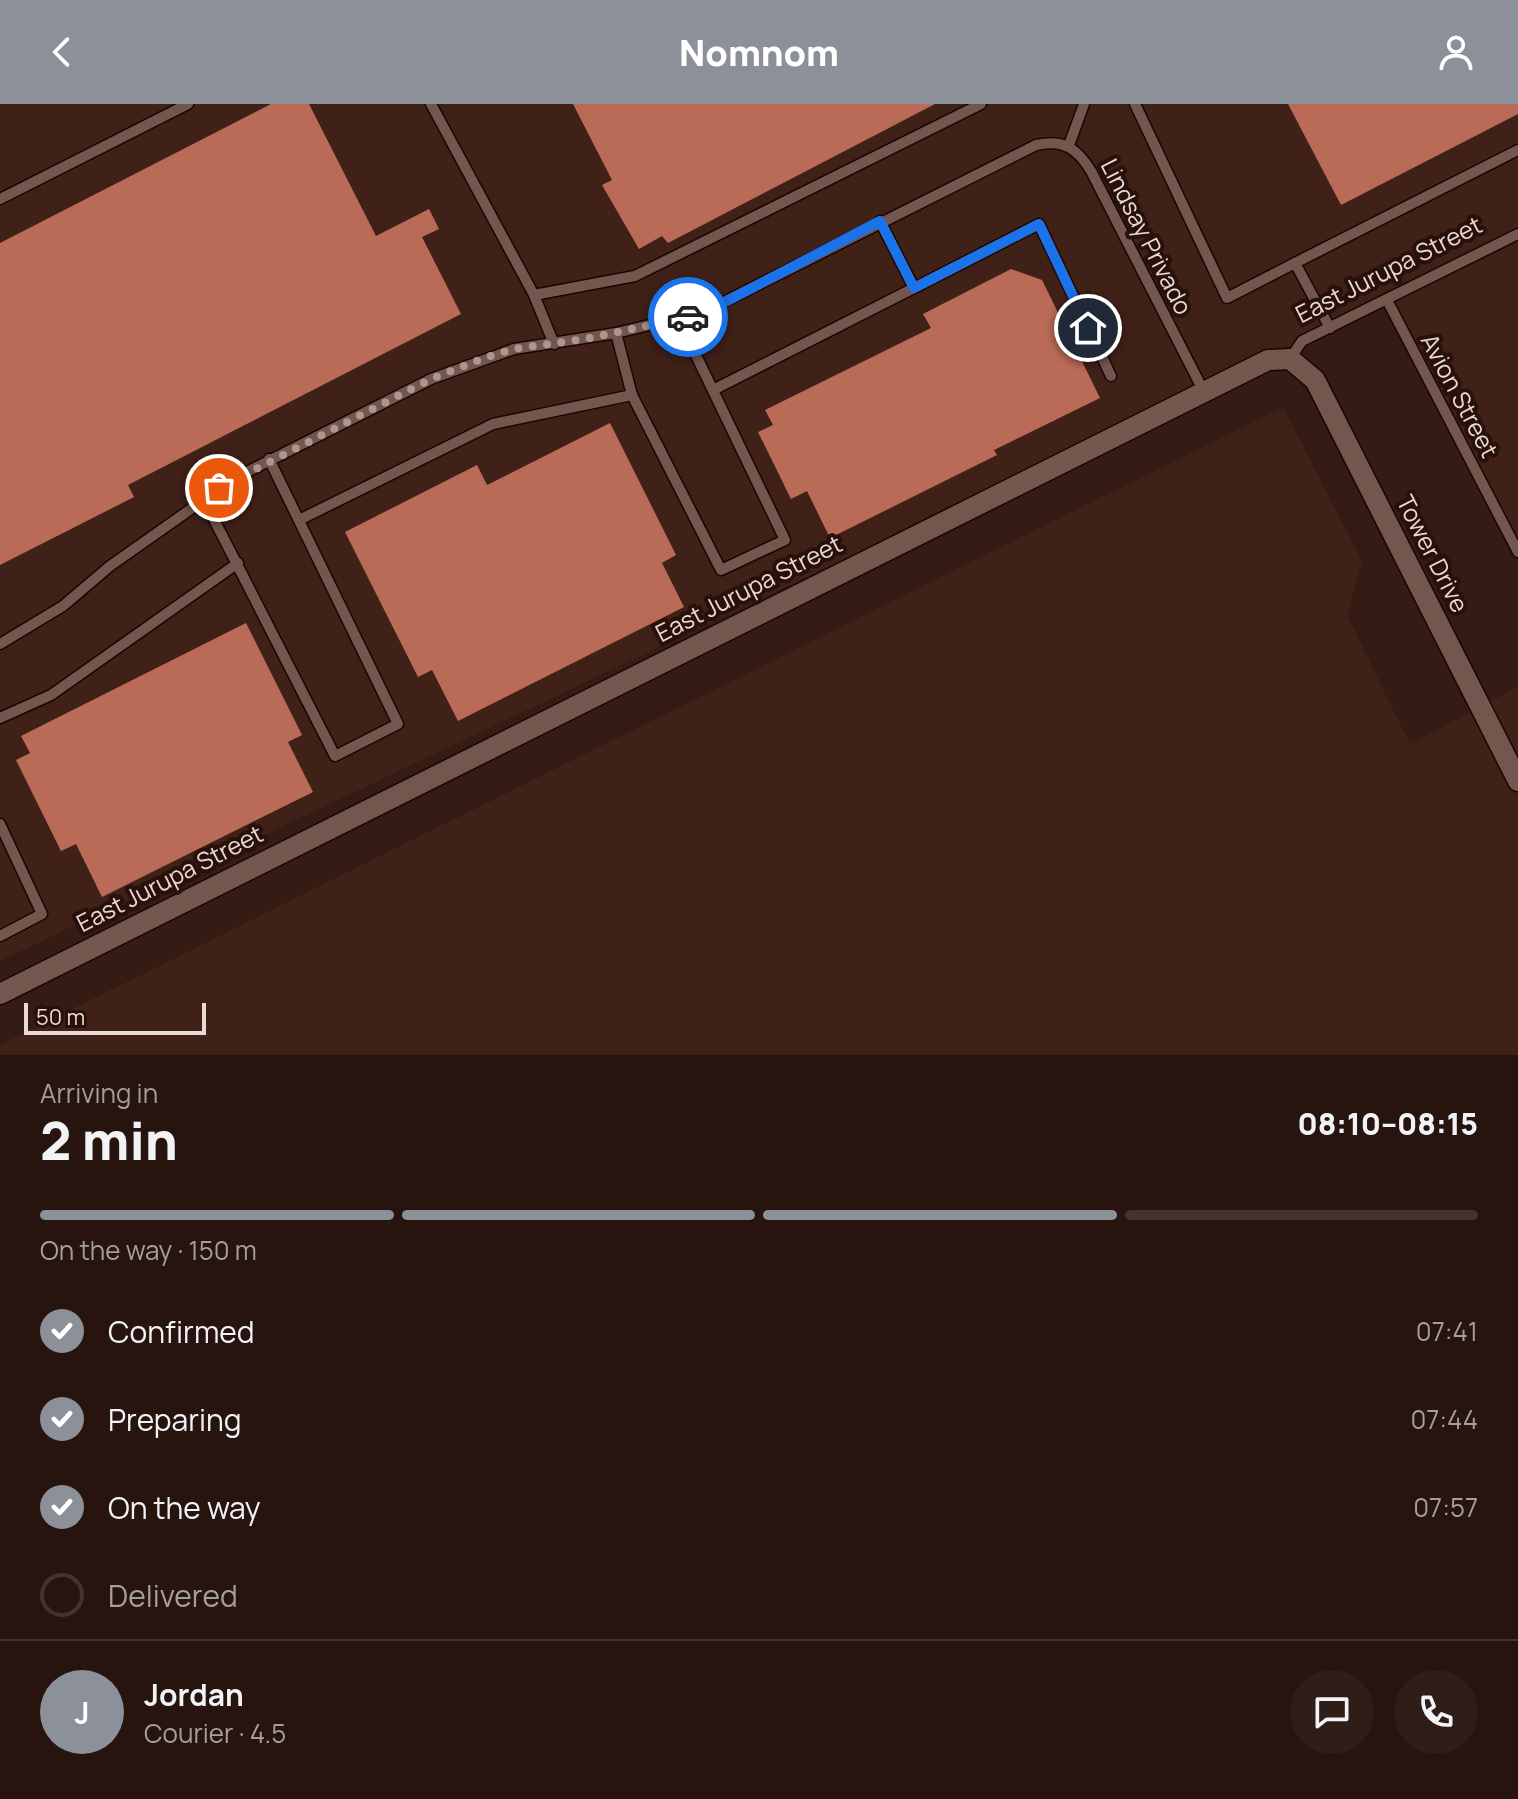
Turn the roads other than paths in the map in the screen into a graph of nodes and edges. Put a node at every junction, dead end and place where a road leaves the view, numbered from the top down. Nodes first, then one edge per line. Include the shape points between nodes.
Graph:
1 (188, 104) edge
2 (431, 104) edge
3 (981, 104) edge
4 (1084, 104) edge
5 (1135, 104) edge
6 (1069, 145) junction
7 (1518, 150) edge
8 (0, 199) edge
9 (880, 221) junction
10 (1518, 234) edge
11 (1295, 263) junction
12 (914, 288) junction
13 (534, 295) junction
14 (1387, 300) junction
15 (679, 320) junction
16 (1330, 328) junction
17 (616, 333) junction
18 (554, 344) junction
19 (1290, 359) junction
20 (1111, 376) dead end
21 (713, 390) junction
22 (1203, 390) junction
23 (632, 395) junction
24 (269, 459) junction
25 (203, 498) junction
26 (299, 520) junction
27 (1518, 552) edge
28 (238, 563) junction
29 (0, 644) edge
30 (0, 718) edge
31 (1518, 781) edge
32 (0, 824) edge
33 (0, 936) edge
34 (0, 994) edge

1 - 8 lane
2 - 13 lane
3 - 13 lane via 635,276
4 - 6 lane
5 - 11 lane via 1227,298
6 - 9 lane, Lindsay Privado via 1036,145
6 - 22 lane, Lindsay Privado via 1091,171
7 - 11 lane
9 - 12 lane
9 - 15 lane, Lindsay Privado
10 - 14 lane, East Jurupa Street
11 - 16 lane
12 - 20 lane via 1039,224
12 - 21 lane
13 - 18 lane
14 - 16 lane, East Jurupa Street
14 - 27 lane, Avion Street
15 - 17 lane, Lindsay Privado
15 - 21 lane
16 - 19 lane, East Jurupa Street via 1302,341
17 - 18 lane, Lindsay Privado
17 - 23 lane
18 - 24 lane, Lindsay Privado via 514,349 431,379
19 - 22 street, East Jurupa Street via 1268,360
19 - 31 street, Tower Drive via 1315,380
21 - 23 lane via 785,540 721,570
22 - 34 street, East Jurupa Street
23 - 26 lane via 493,424
24 - 25 lane, Lindsay Privado
24 - 26 lane
25 - 28 lane
25 - 29 lane, Lindsay Privado via 63,606
26 - 28 lane via 398,724 335,756
28 - 30 lane via 51,695
32 - 33 lane via 42,914

